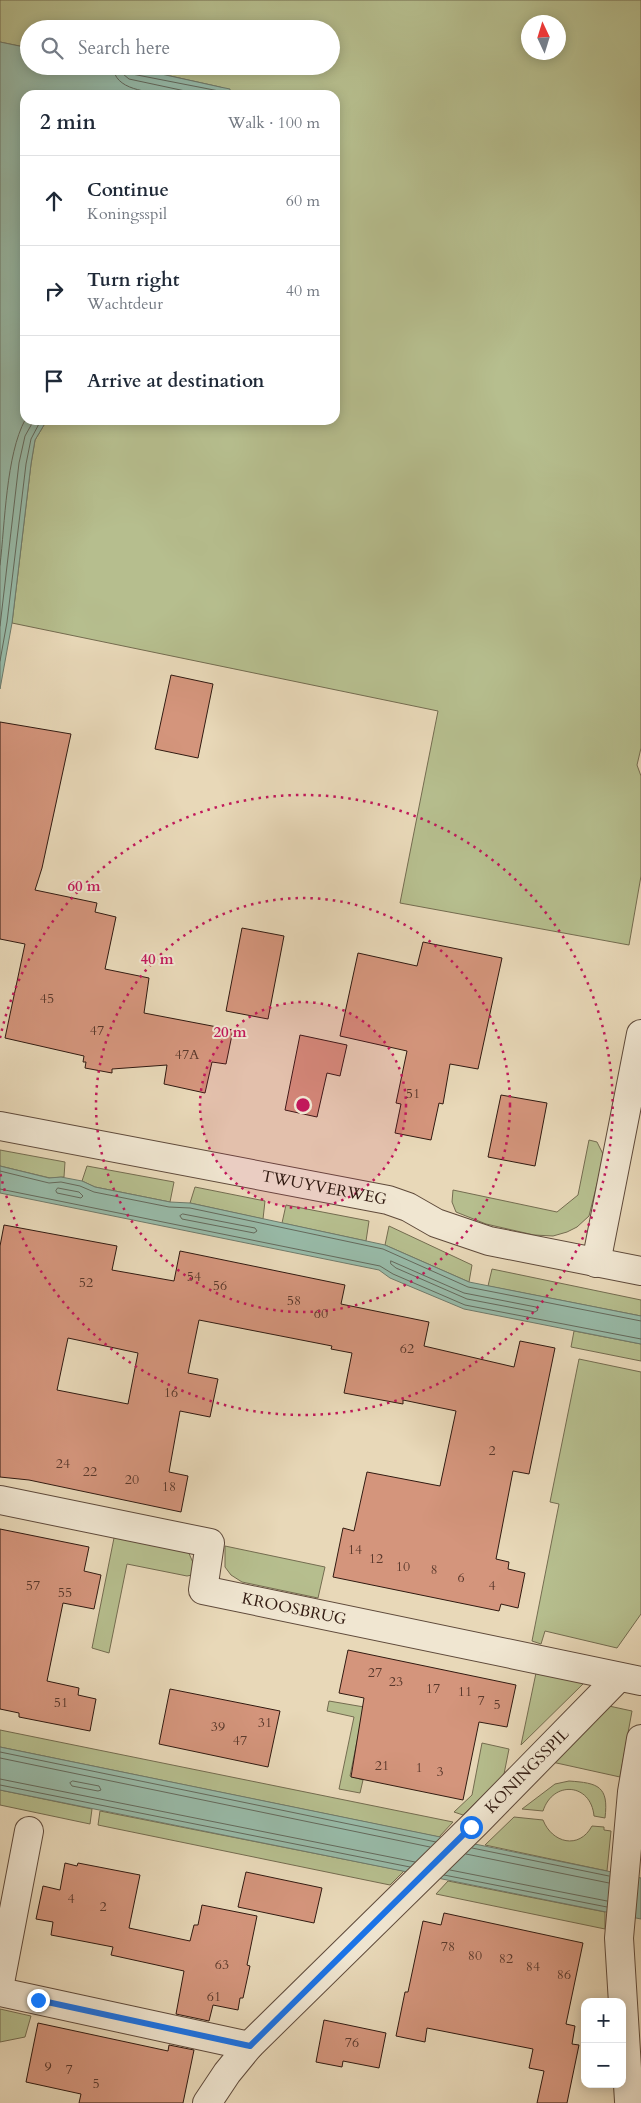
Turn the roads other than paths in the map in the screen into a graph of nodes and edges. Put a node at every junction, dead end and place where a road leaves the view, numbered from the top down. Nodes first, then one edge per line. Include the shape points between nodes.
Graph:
1 (641, 1034) edge
2 (0, 1126) edge
3 (596, 1263) junction
4 (641, 1272) edge
5 (0, 1500) edge
6 (630, 1679) edge
7 (641, 1739) edge
8 (29, 1831) dead end
9 (0, 1983) edge
10 (0, 1992) edge
11 (250, 2046) junction
12 (632, 2102) edge
13 (207, 2103) edge

1 - 3 street
2 - 3 street, TWUYVERWEG via 388,1200 436,1223 489,1241
3 - 4 street, TWUYVERWEG
5 - 6 street, KROOSBRUG via 210,1544 203,1590
6 - 11 street, KONINGSSPIL via 471,1827
7 - 12 street via 632,1792 620,1932
8 - 9 street
10 - 11 street
11 - 13 street, KONINGSSPIL

